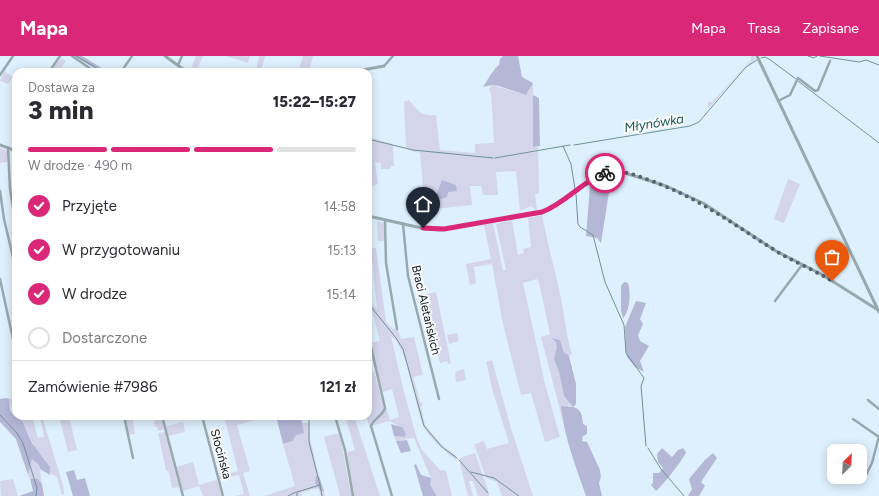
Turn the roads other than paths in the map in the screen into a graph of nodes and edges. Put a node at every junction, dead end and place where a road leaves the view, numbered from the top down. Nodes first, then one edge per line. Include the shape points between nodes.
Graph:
1 (13, 56) edge
2 (60, 56) edge
3 (72, 56) edge
4 (132, 56) edge
5 (165, 56) edge
6 (182, 56) edge
7 (392, 56) edge
8 (757, 56) edge
9 (830, 61) dead end
10 (178, 65) junction
11 (384, 66) joint
12 (52, 68) edge
13 (92, 68) edge
14 (124, 68) edge
15 (182, 68) edge
16 (372, 68) edge
17 (0, 75) edge
18 (778, 101) junction
19 (0, 145) edge
20 (8, 148) junction
21 (12, 150) edge
22 (0, 191) edge
23 (12, 202) edge
24 (372, 217) edge
25 (385, 220) junction
26 (403, 224) junction
27 (12, 253) edge
28 (802, 265) junction
29 (0, 279) edge
30 (775, 301) dead end
31 (879, 310) edge
32 (397, 329) dead end
33 (12, 335) edge
34 (372, 351) edge
35 (439, 399) dead end
36 (868, 400) dead end
37 (879, 409) edge
38 (853, 419) dead end
39 (125, 420) edge
40 (163, 420) edge
41 (203, 420) edge
42 (336, 420) edge
43 (879, 437) edge
44 (133, 458) dead end
45 (867, 473) edge
46 (183, 496) edge
47 (223, 496) edge
48 (353, 496) edge
49 (392, 496) edge

1 - 17 street
2 - 12 street
3 - 13 street
4 - 14 street
5 - 10 street
6 - 10 street
7 - 11 street
8 - 18 street
9 - 18 street via 818,90 815,91 797,80 790,95
10 - 15 street
11 - 16 street
18 - 31 street
19 - 20 street
20 - 21 street
20 - 23 street
22 - 27 street
24 - 25 street
25 - 26 street
25 - 32 street via 386,263
26 - 28 street via 440,230 542,212 557,205 602,174 613,171 629,173 666,186 703,203
26 - 35 street, Braci Aletańskich via 408,276
28 - 30 street
28 - 31 street
29 - 33 street
34 - 49 street via 385,408 371,426
36 - 37 street
38 - 43 street
39 - 44 street
40 - 46 street
41 - 47 street, Słocińska
42 - 48 street via 345,450
43 - 45 street

